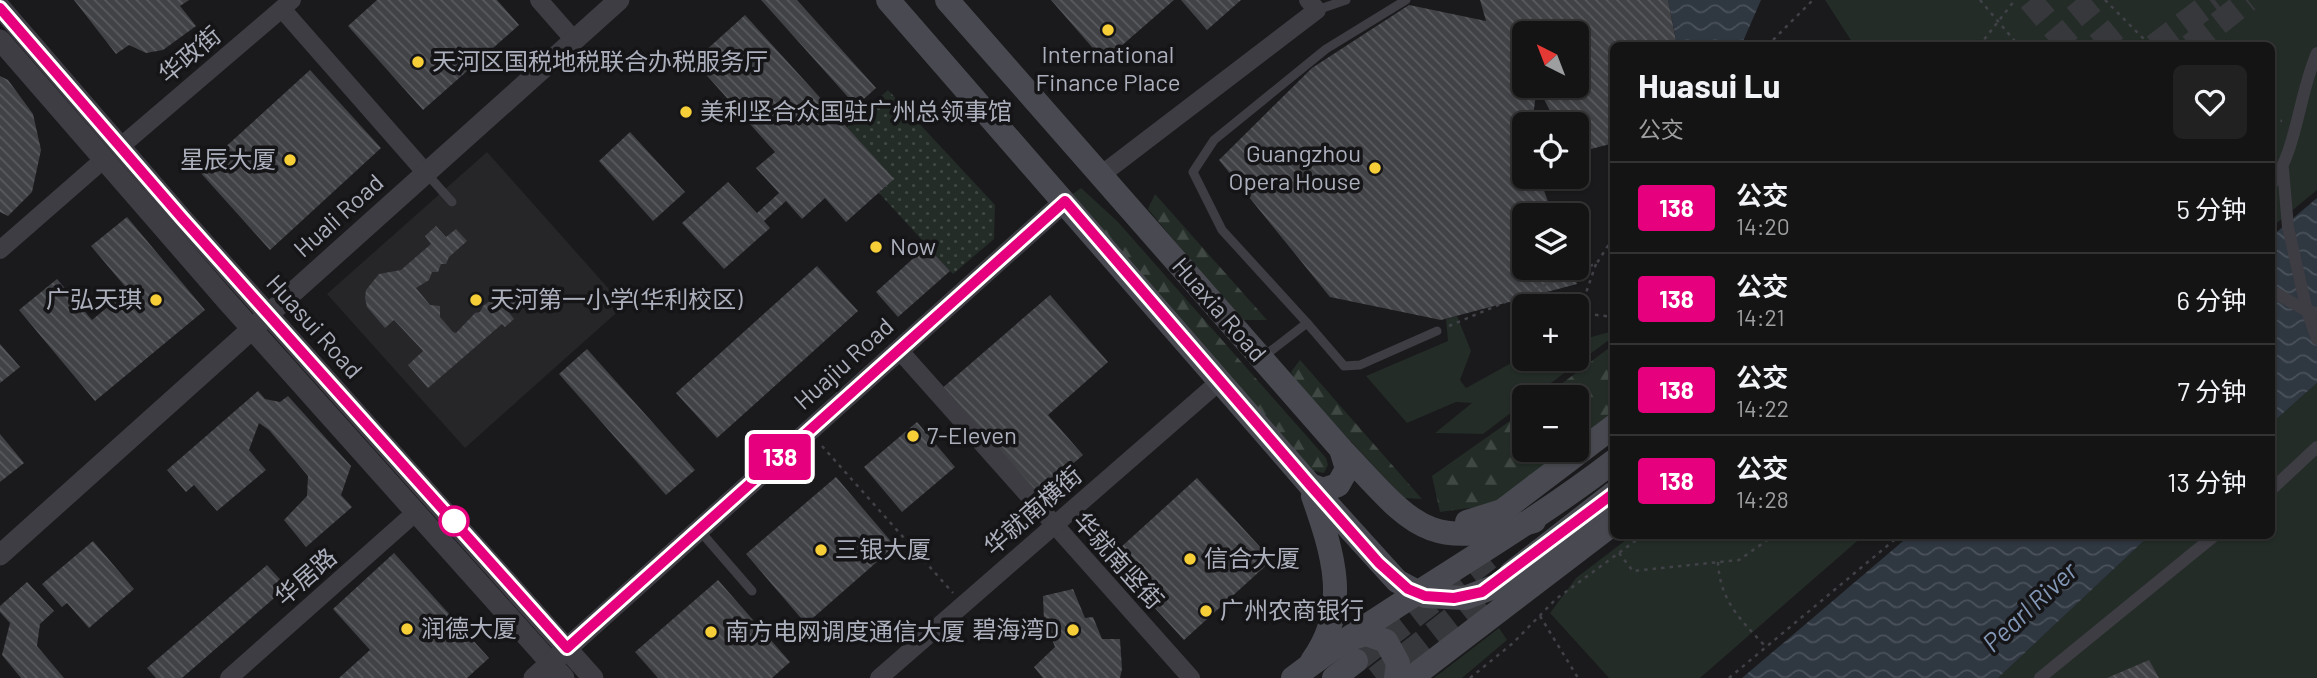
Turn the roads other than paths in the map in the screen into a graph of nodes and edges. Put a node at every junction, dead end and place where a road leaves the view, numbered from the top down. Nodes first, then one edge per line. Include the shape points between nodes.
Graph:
1 (540, 0) edge
2 (619, 0) edge
3 (888, 0) edge
4 (947, 0) edge
5 (1346, 0) edge
6 (1406, 0) edge
7 (1321, 2) edge
8 (287, 4) edge
9 (0, 8) edge
10 (0, 40) edge
11 (574, 40) junction
12 (2317, 53) edge
13 (111, 154) junction
14 (2283, 169) junction
15 (426, 173) junction
16 (1101, 175) junction
17 (2275, 180) edge
18 (1065, 201) junction
19 (452, 202) dead end
20 (0, 250) edge
21 (2275, 293) edge
22 (2312, 312) edge
23 (268, 314) junction
24 (1307, 323) junction
25 (252, 329) junction
26 (1437, 331) road end
27 (2317, 339) edge
28 (899, 350) junction
29 (1262, 359) junction
30 (1220, 380) junction
31 (1610, 429) edge
32 (2317, 447) edge
33 (1341, 449) junction
34 (1610, 464) edge
35 (1310, 485) junction
36 (2275, 486) edge
37 (1610, 497) edge
38 (1391, 500) junction
39 (416, 512) junction
40 (1534, 521) junction
41 (1610, 525) edge
42 (1054, 526) junction
43 (699, 530) junction
44 (2210, 539) edge
45 (1556, 552) junction
46 (0, 555) edge
47 (1524, 577) junction
48 (752, 591) dead end
49 (1417, 593) junction
50 (1465, 598) junction
51 (1497, 612) junction
52 (567, 648) junction
53 (1349, 652) junction
54 (557, 670) edge
55 (1301, 672) edge
56 (229, 678) edge
57 (534, 678) edge
58 (593, 678) edge
59 (879, 678) edge
60 (1191, 678) edge
61 (1334, 678) edge
62 (1396, 678) edge
63 (1411, 678) edge
64 (2040, 678) edge

1 - 11 street
2 - 11 street, Huali Road
3 - 18 main road, Huaxia Road
4 - 16 main road, Huaxia Road
5 - 7 lane
6 - 24 lane via 1326,50 1224,131 1193,173 1222,229
7 - 16 street
8 - 13 street, 华政街
8 - 15 street
9 - 13 street, Huasui Road
10 - 13 street, Huasui Road
11 - 15 street, Huali Road
12 - 14 street via 2306,78
13 - 20 street, 华政街
13 - 23 street, Huasui Road
13 - 25 street, Huasui Road
14 - 17 street
14 - 22 street via 2287,214
15 - 19 lane
15 - 23 street, Huali Road
16 - 29 main road, Huaxia Road
18 - 28 street, Huajiu Road
18 - 30 main road, Huaxia Road
21 - 22 street
22 - 27 street
23 - 25 street, Huali Road
23 - 52 street, Huasui Road
24 - 26 lane via 1344,366 1360,365
24 - 29 lane
25 - 39 street, Huasui Road
25 - 46 street, Huali Road
28 - 42 street, 华就南竖街
28 - 43 street, Huajiu Road
29 - 33 main road, Huaxia Road
30 - 35 main road, Huaxia Road
30 - 42 street, 华就南横街
31 - 38 main road via 1513,504 1489,517 1462,522 1426,519 1402,510
32 - 36 street
33 - 35 main road via 1347,469 1338,485 1324,490
33 - 38 main road, Huaxia Road
34 - 40 main road
35 - 49 main road, Huaxia Road via 1397,582
35 - 55 main road via 1331,550 1337,588 1323,646
37 - 45 main road
38 - 40 main road, Huaxia Road via 1419,526 1448,534 1501,530
39 - 54 street, Huasui Road
39 - 56 street, 华居路
40 - 49 main road
41 - 45 main road
42 - 59 street, 华就南横街
42 - 60 street, 华就南竖街
43 - 48 lane
43 - 52 street, Huajiu Road
44 - 64 street
45 - 47 main road
45 - 50 main road
45 - 51 main road
47 - 50 main road, Huaxia Road
47 - 51 main road
49 - 50 main road, Huaxia Road
49 - 53 main road
51 - 63 main road
52 - 54 street, Huajiu Road
52 - 58 street, Huasui Road
53 - 55 main road
53 - 61 main road
53 - 62 main road via 1366,634 1386,641 1398,663
54 - 57 street, Huajiu Road

